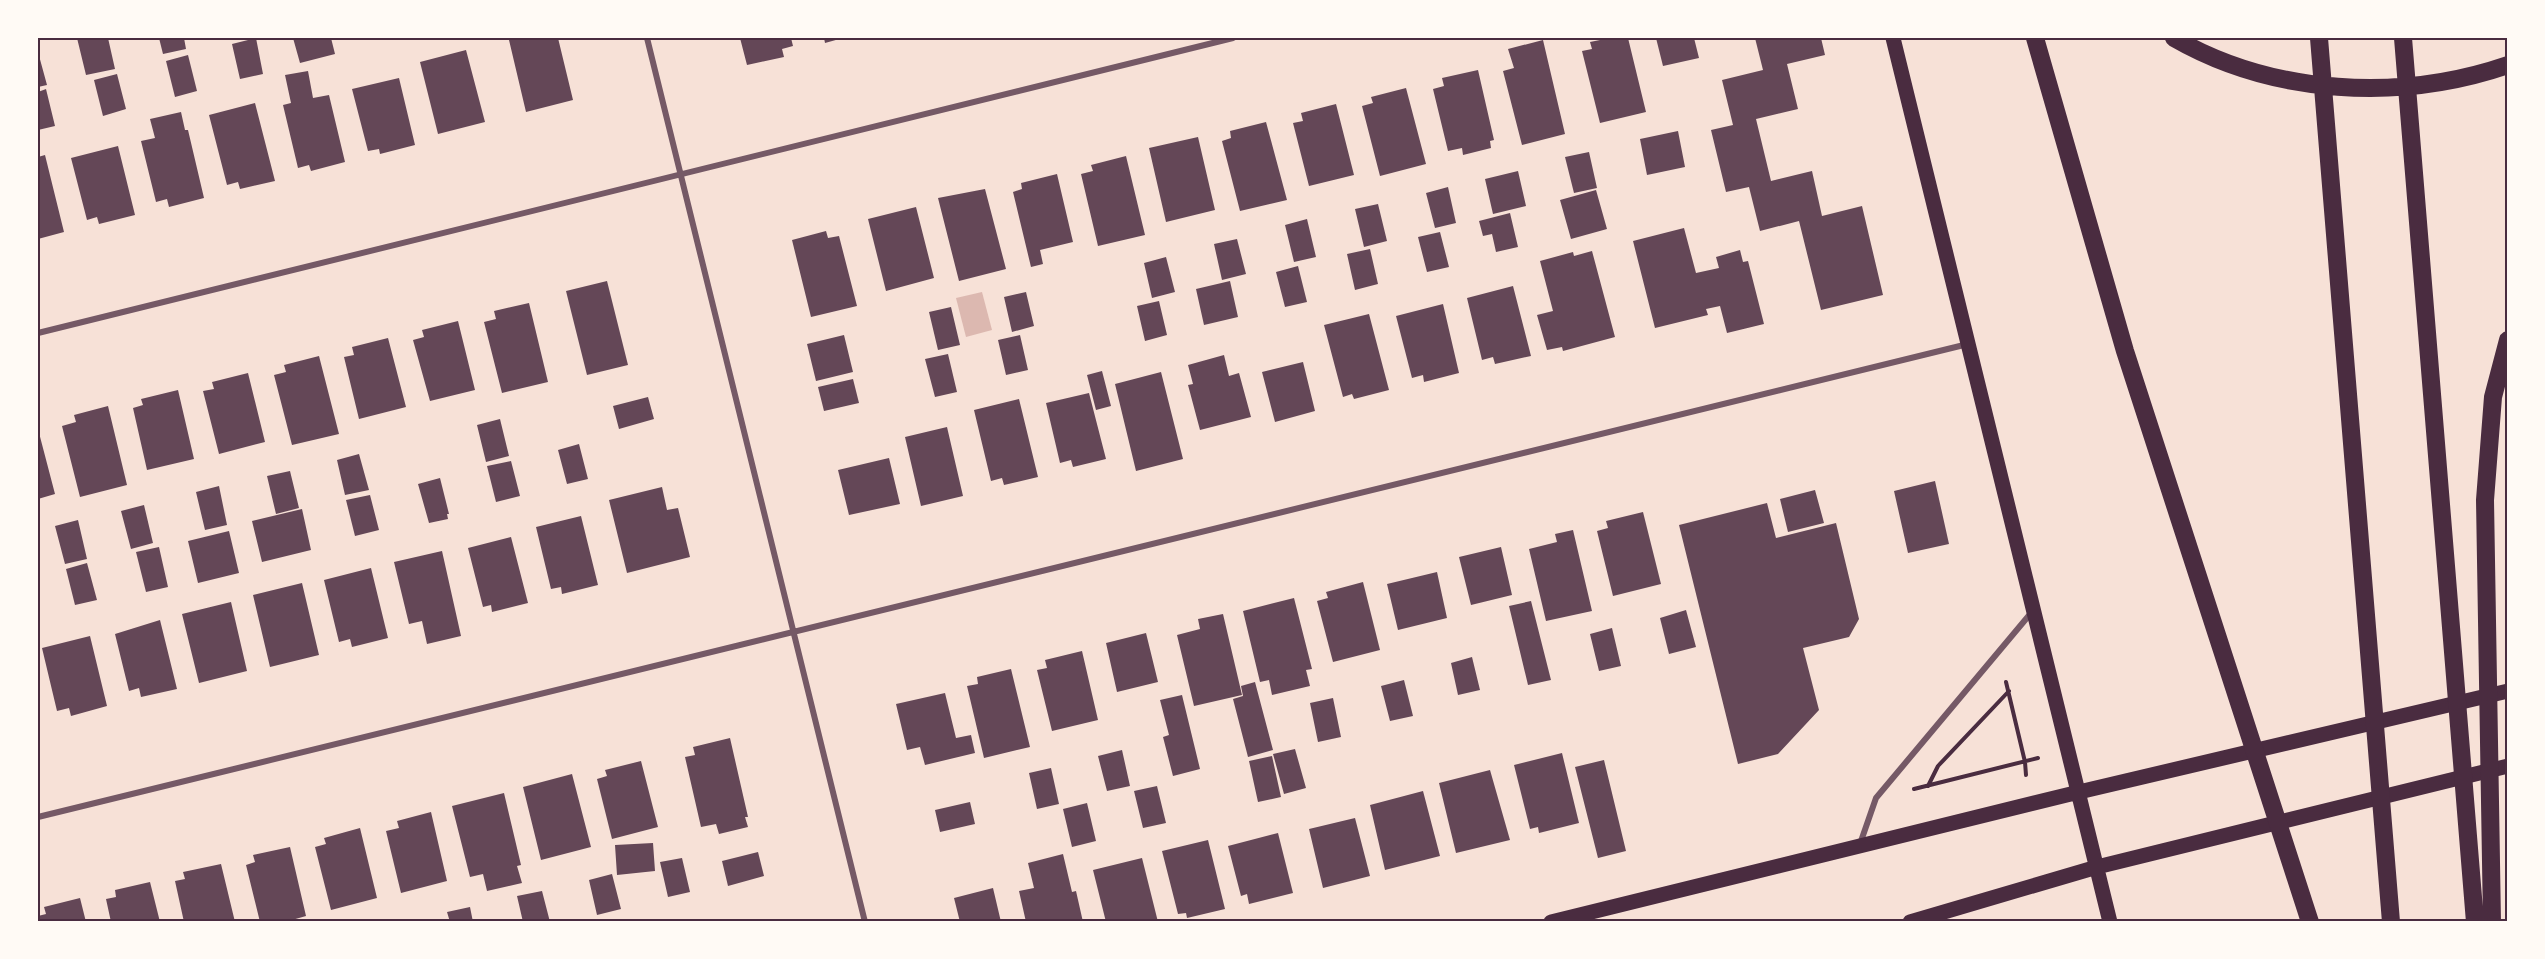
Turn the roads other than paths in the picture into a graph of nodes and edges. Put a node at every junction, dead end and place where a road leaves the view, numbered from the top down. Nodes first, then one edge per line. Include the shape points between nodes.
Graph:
1 (647, 38) edge
2 (1233, 38) edge
3 (1893, 38) edge
4 (2035, 38) edge
5 (2174, 38) edge
6 (2319, 38) edge
7 (2403, 38) edge
8 (2507, 65) edge
9 (681, 174) junction
10 (38, 333) edge
11 (2508, 340) edge
12 (1968, 343) junction
13 (2034, 611) junction
14 (794, 630) junction
15 (2508, 691) edge
16 (2508, 766) edge
17 (2079, 792) junction
18 (38, 817) edge
19 (1860, 845) junction
20 (2097, 867) junction
21 (865, 921) edge
22 (1551, 921) edge
23 (1910, 921) edge
24 (2110, 921) edge
25 (2310, 921) edge
26 (2391, 921) edge
27 (2475, 921) edge
28 (2492, 921) edge

1 - 9 street
2 - 9 street
3 - 12 main road
4 - 25 highway via 2125,351
5 - 8 highway via 2217,59 2260,72 2348,88 2389,89 2454,81
6 - 26 highway
7 - 27 highway
9 - 10 street
9 - 14 street
11 - 28 highway via 2493,397 2485,500
12 - 13 main road
12 - 14 street
13 - 17 main road
13 - 19 street via 1876,798
14 - 18 street
14 - 21 street
15 - 17 main road
16 - 20 main road
17 - 19 main road
17 - 20 main road
19 - 22 main road
20 - 23 main road
20 - 24 main road

